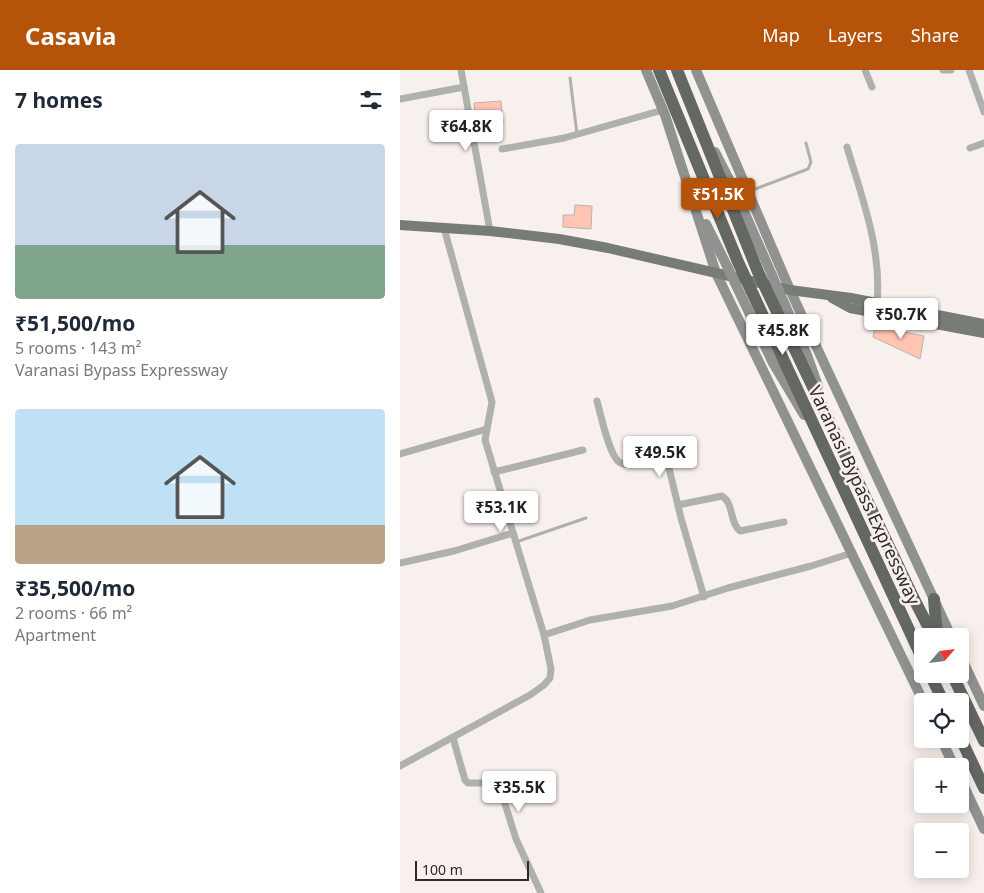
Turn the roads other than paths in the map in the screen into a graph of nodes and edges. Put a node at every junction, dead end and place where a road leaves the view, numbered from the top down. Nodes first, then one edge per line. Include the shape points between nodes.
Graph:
1 (461, 70) edge
2 (646, 70) edge
3 (659, 70) edge
4 (677, 70) edge
5 (696, 70) edge
6 (865, 70) edge
7 (943, 70) edge
8 (951, 70) edge
9 (969, 70) edge
10 (570, 78) dead end
11 (464, 87) junction
12 (872, 87) dead end
13 (400, 99) edge
14 (663, 110) junction
15 (984, 112) edge
16 (577, 134) junction
17 (806, 143) dead end
18 (984, 143) edge
19 (846, 147) dead end
20 (970, 148) dead end
21 (502, 149) dead end
22 (689, 185) junction
23 (748, 191) junction
24 (400, 225) edge
25 (444, 228) junction
26 (490, 231) junction
27 (716, 273) junction
28 (790, 290) junction
29 (829, 296) junction
30 (877, 304) junction
31 (984, 324) edge
32 (984, 333) edge
33 (597, 401) dead end
34 (487, 429) junction
35 (583, 450) dead end
36 (826, 452) junction
37 (400, 454) edge
38 (494, 472) junction
39 (678, 505) junction
40 (586, 518) dead end
41 (784, 522) dead end
42 (513, 533) junction
43 (516, 542) junction
44 (852, 553) junction
45 (400, 563) edge
46 (704, 597) junction
47 (934, 599) junction
48 (930, 628) edge
49 (935, 628) edge
50 (948, 628) edge
51 (544, 635) junction
52 (914, 641) edge
53 (969, 674) edge
54 (956, 683) edge
55 (919, 693) edge
56 (984, 706) edge
57 (453, 738) junction
58 (984, 741) edge
59 (965, 748) edge
60 (400, 766) edge
61 (984, 788) edge
62 (969, 798) edge
63 (984, 830) edge
64 (542, 893) edge

1 - 11 street
2 - 14 street
3 - 36 highway, Varanasi Bypass Expressway, bridge via 738,262
4 - 48 highway, Varanasi Bypass Expressway, bridge via 758,272
5 - 23 street
6 - 12 street
7 - 8 street
9 - 15 street
10 - 16 lane
11 - 13 street
11 - 26 street
14 - 16 street
14 - 22 street
16 - 21 street
17 - 23 lane via 811,162 808,169
18 - 20 street
19 - 30 street via 871,227 879,281
22 - 27 street
22 - 36 street, bridge via 772,363
23 - 28 street
24 - 25 main road
25 - 26 main road
25 - 34 street via 492,402
26 - 27 main road via 584,243
27 - 28 main road
27 - 44 street
28 - 29 main road
28 - 47 street
29 - 30 main road
29 - 32 main road via 850,308
30 - 31 main road
33 - 39 street via 618,462 666,462
34 - 37 street
34 - 38 street via 484,440
35 - 38 street
36 - 52 highway, Varanasi Bypass Expressway, bridge
38 - 42 street
39 - 41 street via 722,496 728,500 733,520 740,531
39 - 46 street
40 - 43 lane
42 - 43 street
42 - 45 street
43 - 51 street
44 - 46 street
44 - 55 street
46 - 51 street via 590,620
47 - 49 highway
47 - 50 street
51 - 57 street via 551,669 550,678 544,685
53 - 56 street
54 - 58 highway
57 - 60 street
57 - 64 street via 465,780 468,783 497,785 502,791 516,839
59 - 61 highway
62 - 63 street

